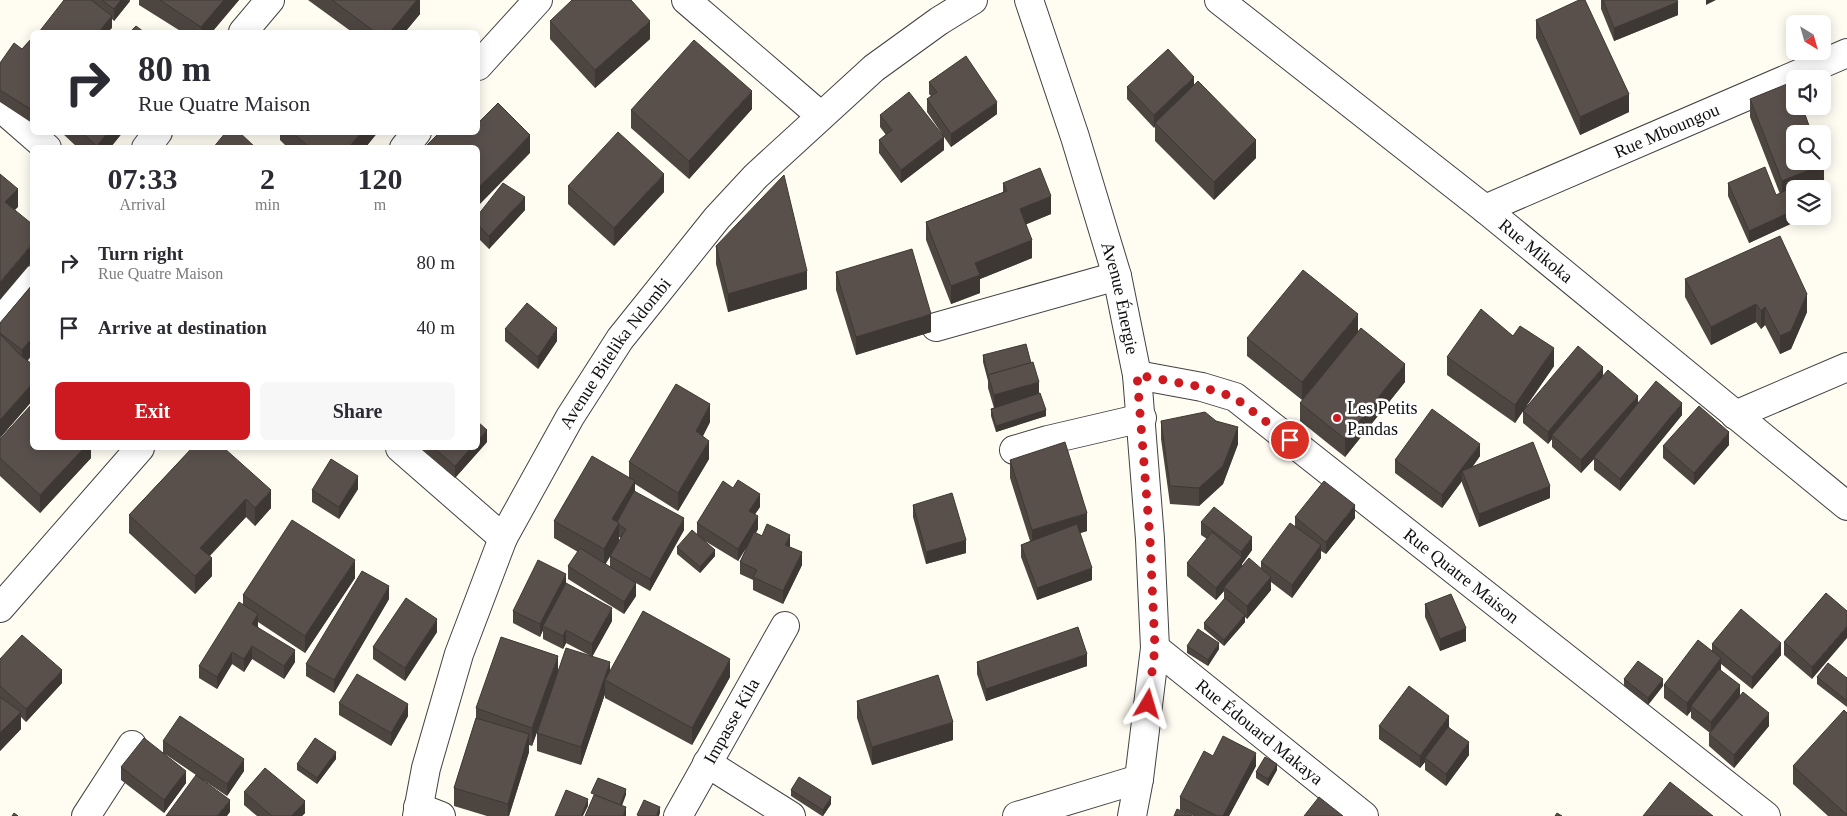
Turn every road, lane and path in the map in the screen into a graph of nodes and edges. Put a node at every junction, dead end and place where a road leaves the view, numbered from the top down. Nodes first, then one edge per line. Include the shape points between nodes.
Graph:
1 (270, 0) edge
2 (538, 0) edge
3 (686, 0) edge
4 (973, 0) edge
5 (1030, 0) edge
6 (1219, 0) edge
7 (245, 30) edge
8 (1847, 53) edge
9 (480, 64) edge
10 (0, 107) edge
11 (821, 116) junction
12 (30, 133) edge
13 (32, 135) edge
14 (415, 135) edge
15 (44, 145) edge
16 (407, 145) edge
17 (1485, 209) junction
18 (1116, 276) junction
19 (30, 282) edge
20 (0, 318) edge
21 (936, 327) dead end
22 (1847, 367) edge
23 (1137, 375) junction
24 (1735, 415) junction
25 (1142, 418) junction
26 (138, 450) edge
27 (402, 450) edge
28 (1014, 450) dead end
29 (1847, 506) edge
30 (503, 538) junction
31 (0, 608) edge
32 (784, 626) dead end
33 (1155, 648) junction
34 (132, 745) dead end
35 (707, 763) junction
36 (1139, 779) junction
37 (425, 813) edge
38 (86, 816) edge
39 (678, 816) edge
40 (791, 816) edge
41 (1016, 816) edge
42 (1132, 816) edge
43 (1364, 816) edge
44 (1766, 816) edge

1 - 7 street
2 - 9 street
3 - 11 street
4 - 11 street, Avenue Bitelika Ndombi via 874,68
5 - 18 street, Avenue Énergie
6 - 17 street, Rue Mikoka
8 - 17 street, Rue Mboungou
10 - 12 street
11 - 30 street, Avenue Bitelika Ndombi via 756,176 717,218 620,339 570,417
13 - 15 street
14 - 16 street
17 - 24 street, Rue Mikoka
18 - 21 street
18 - 23 street, Avenue Énergie
19 - 20 street
22 - 24 street
23 - 25 street, Avenue Énergie
23 - 44 street, Rue Quatre Maison via 1202,387 1234,397
24 - 29 street, Rue Mikoka
25 - 28 street
25 - 33 street, Avenue Énergie
26 - 31 street
27 - 30 street
30 - 37 street, Avenue Bitelika Ndombi via 459,654 426,768
32 - 35 street, Impasse Kila
33 - 36 street, Avenue Énergie
33 - 43 street, Rue Édouard Makaya
34 - 38 street
35 - 39 street, Impasse Kila
35 - 40 street
36 - 41 street
36 - 42 street, Avenue Énergie

